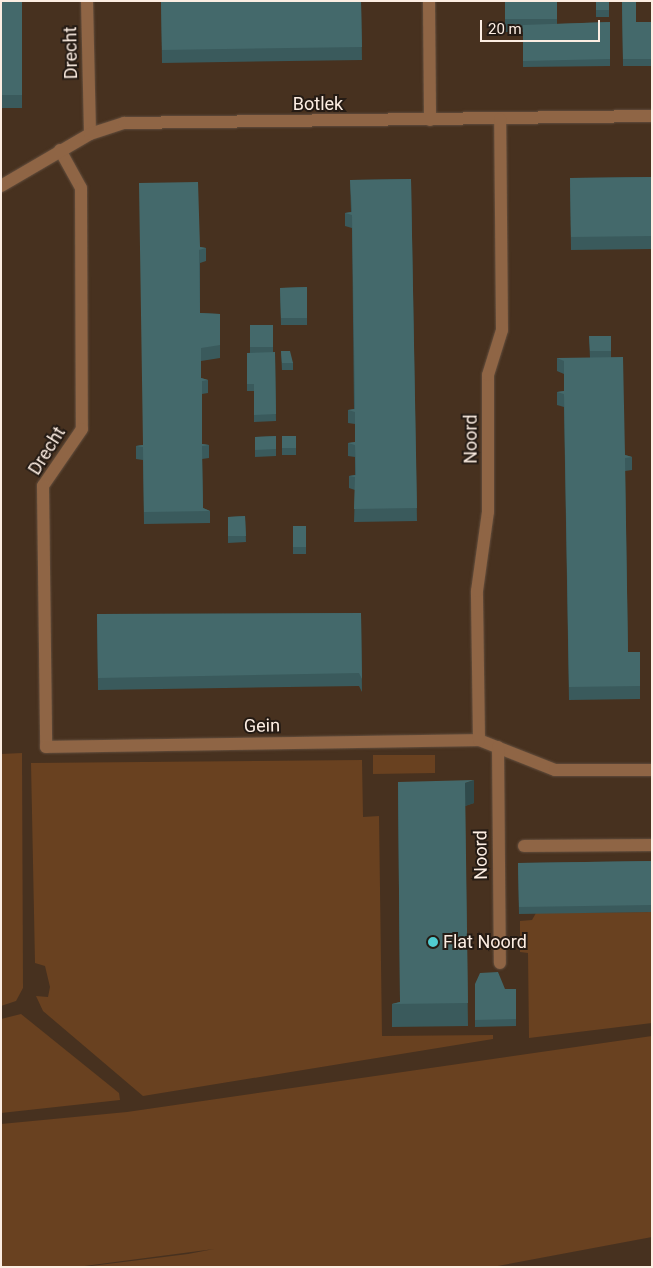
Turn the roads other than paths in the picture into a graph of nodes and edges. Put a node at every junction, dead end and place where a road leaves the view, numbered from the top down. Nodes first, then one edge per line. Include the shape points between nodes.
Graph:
1 (87, 1) edge
2 (429, 1) edge
3 (652, 116) edge
4 (430, 120) junction
5 (500, 120) junction
6 (90, 134) junction
7 (60, 150) junction
8 (1, 186) edge
9 (479, 740) junction
10 (46, 747) joint
11 (498, 747) junction
12 (652, 770) edge
13 (652, 845) edge
14 (524, 846) dead end
15 (500, 963) dead end

1 - 6 street, Drecht
2 - 4 street
3 - 5 street, Botlek
4 - 5 street, Botlek
4 - 6 street, Botlek via 141,122
5 - 9 street, Noord via 502,330 488,374 488,512 476,591
6 - 7 street, Botlek
7 - 8 street, Botlek
7 - 10 street, Drecht via 82,188 82,429 43,486
9 - 10 street, Gein
9 - 11 street
11 - 12 street via 555,770
11 - 15 street, Noord
13 - 14 street

